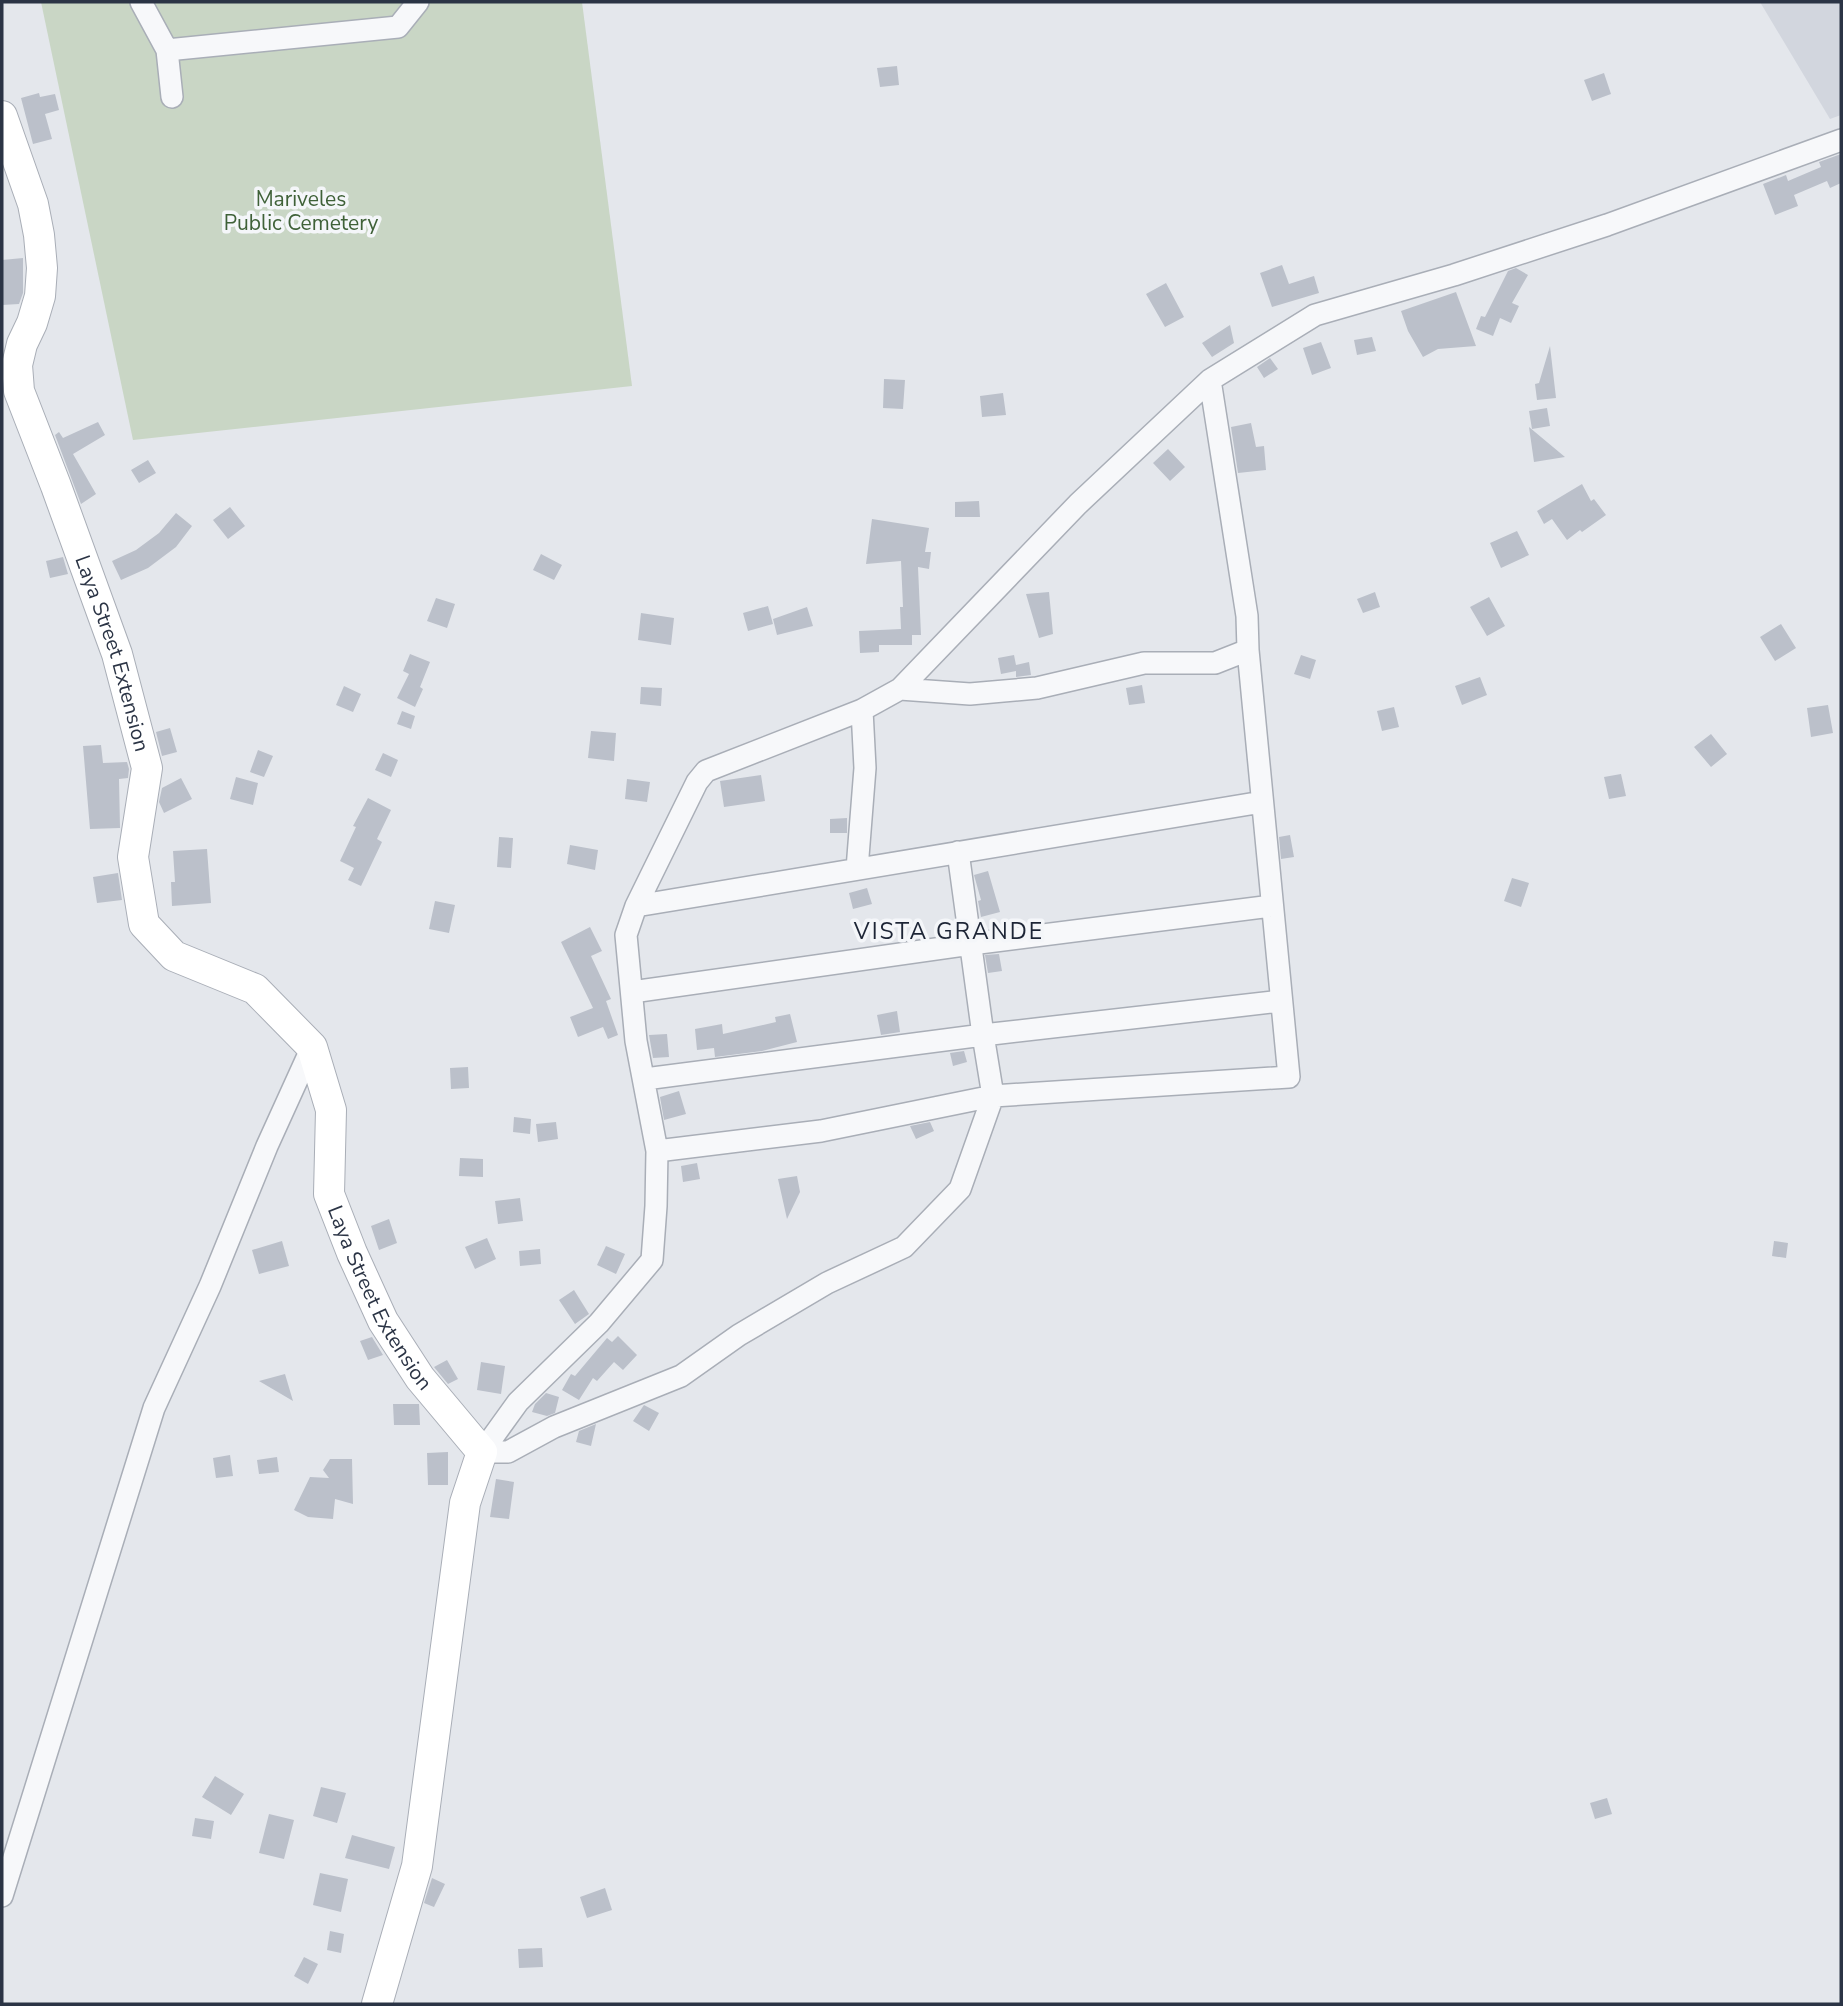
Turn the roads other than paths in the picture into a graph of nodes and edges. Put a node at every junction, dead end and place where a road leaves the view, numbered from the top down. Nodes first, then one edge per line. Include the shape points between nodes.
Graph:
1 (141, 2) edge
2 (418, 2) edge
3 (167, 50) junction
4 (172, 97) dead end
5 (2, 116) edge
6 (1841, 140) edge
7 (1210, 380) junction
8 (1248, 650) junction
9 (900, 689) junction
10 (862, 710) junction
11 (1262, 802) junction
12 (958, 852) junction
13 (857, 869) junction
14 (636, 906) junction
15 (1272, 906) junction
16 (971, 944) junction
17 (632, 992) junction
18 (1282, 1001) junction
19 (983, 1035) junction
20 (312, 1047) junction
21 (645, 1079) junction
22 (993, 1096) junction
23 (657, 1151) junction
24 (482, 1452) junction
25 (2, 1896) edge
26 (377, 2004) edge

1 - 3 street
2 - 3 street via 398,27
3 - 4 street
5 - 20 street, Laya Street Extension via 33,204 42,268 40,296 18,365 19,391 117,654 147,768 133,857 144,924 174,956 255,989
6 - 7 street via 1607,225 1315,315
7 - 8 street via 1247,616
7 - 9 street via 1078,504
8 - 9 street via 1215,663 1144,663 1037,688 970,694
8 - 11 street
9 - 10 street
10 - 13 street via 864,768
10 - 14 street via 706,771
11 - 12 street
11 - 15 street
12 - 13 street
12 - 16 street
13 - 14 street
14 - 17 street via 626,935
15 - 16 street
15 - 18 street
16 - 17 street
16 - 19 street
17 - 21 street
18 - 19 street
18 - 22 street via 1289,1077
19 - 21 street
19 - 22 street
20 - 24 street, Laya Street Extension via 331,1110 329,1195 352,1253 383,1321 420,1378
20 - 25 street via 154,1408
21 - 23 street
22 - 23 street via 821,1131
22 - 24 street via 960,1189 904,1247 827,1283 738,1335 681,1376 554,1427 508,1452
23 - 24 street via 652,1259 599,1323 518,1402
24 - 26 street via 465,1503 417,1866

